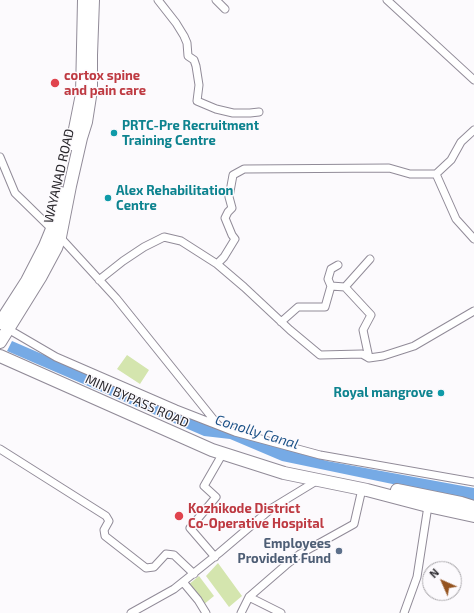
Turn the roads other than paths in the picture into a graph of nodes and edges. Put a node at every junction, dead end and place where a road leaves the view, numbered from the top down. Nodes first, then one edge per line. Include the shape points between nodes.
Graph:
1 (84, 0) edge
2 (93, 0) edge
3 (158, 0) edge
4 (216, 0) edge
5 (387, 0) edge
6 (225, 10) dead end
7 (474, 80) edge
8 (259, 112) dead end
9 (474, 130) edge
10 (0, 157) edge
11 (436, 174) junction
12 (56, 233) junction
13 (474, 239) edge
14 (370, 259) dead end
15 (217, 264) junction
16 (338, 265) dead end
17 (99, 280) junction
18 (331, 286) junction
19 (345, 287) junction
20 (474, 311) edge
21 (281, 322) junction
22 (4, 326) edge
23 (0, 342) edge
24 (0, 349) edge
25 (0, 356) edge
26 (368, 358) junction
27 (218, 425) junction
28 (0, 449) edge
29 (223, 453) junction
30 (318, 480) junction
31 (474, 482) edge
32 (362, 489) junction
33 (428, 506) junction
34 (474, 507) edge
35 (474, 516) edge
36 (214, 557) junction
37 (194, 574) junction
38 (183, 582) junction
39 (249, 597) junction
40 (131, 613) edge
41 (206, 613) edge
42 (241, 613) edge
43 (281, 613) edge
44 (404, 613) edge

1 - 12 main road via 82,94 62,190
2 - 12 main road, WAYANAD ROAD via 91,90 86,122
3 - 8 street via 184,36 188,56 194,60 199,85 197,101 233,113
4 - 6 street
5 - 7 street
9 - 11 street via 460,142 451,160
10 - 12 street via 15,193
11 - 13 street via 456,219
11 - 15 street via 410,174 389,168 244,169 233,175 229,197 232,208 225,218 235,239
12 - 17 street
12 - 22 main road, WAYANAD ROAD via 45,246
12 - 22 main road, WAYANAD ROAD via 56,248 41,276
14 - 19 street
15 - 17 street via 181,241 164,237 144,247
15 - 21 street
16 - 18 street via 331,269 328,279
17 - 27 street
18 - 19 street
18 - 21 street via 325,307 298,307
19 - 26 street via 372,315 363,330
20 - 26 street via 414,346
21 - 26 street via 320,355 362,354
22 - 23 main road, WAYANAD ROAD
22 - 27 street via 56,357
24 - 34 main road, MINI BYPASS ROAD via 187,435 274,462
25 - 29 main road, MINI BYPASS ROAD
27 - 31 street via 320,455
28 - 37 street via 106,516 109,520 104,530 105,536 146,568 154,567 166,554 174,554
29 - 30 main road, MINI BYPASS ROAD via 284,473
29 - 36 street via 204,486 216,497 190,528
30 - 32 main road, MINI BYPASS ROAD
30 - 36 street via 272,508
32 - 33 main road, MINI BYPASS ROAD
32 - 39 street via 354,524 300,554
33 - 35 main road, MINI BYPASS ROAD
33 - 44 street via 417,577
36 - 37 street
37 - 38 street
38 - 40 street
38 - 41 street
39 - 42 street
39 - 43 street

